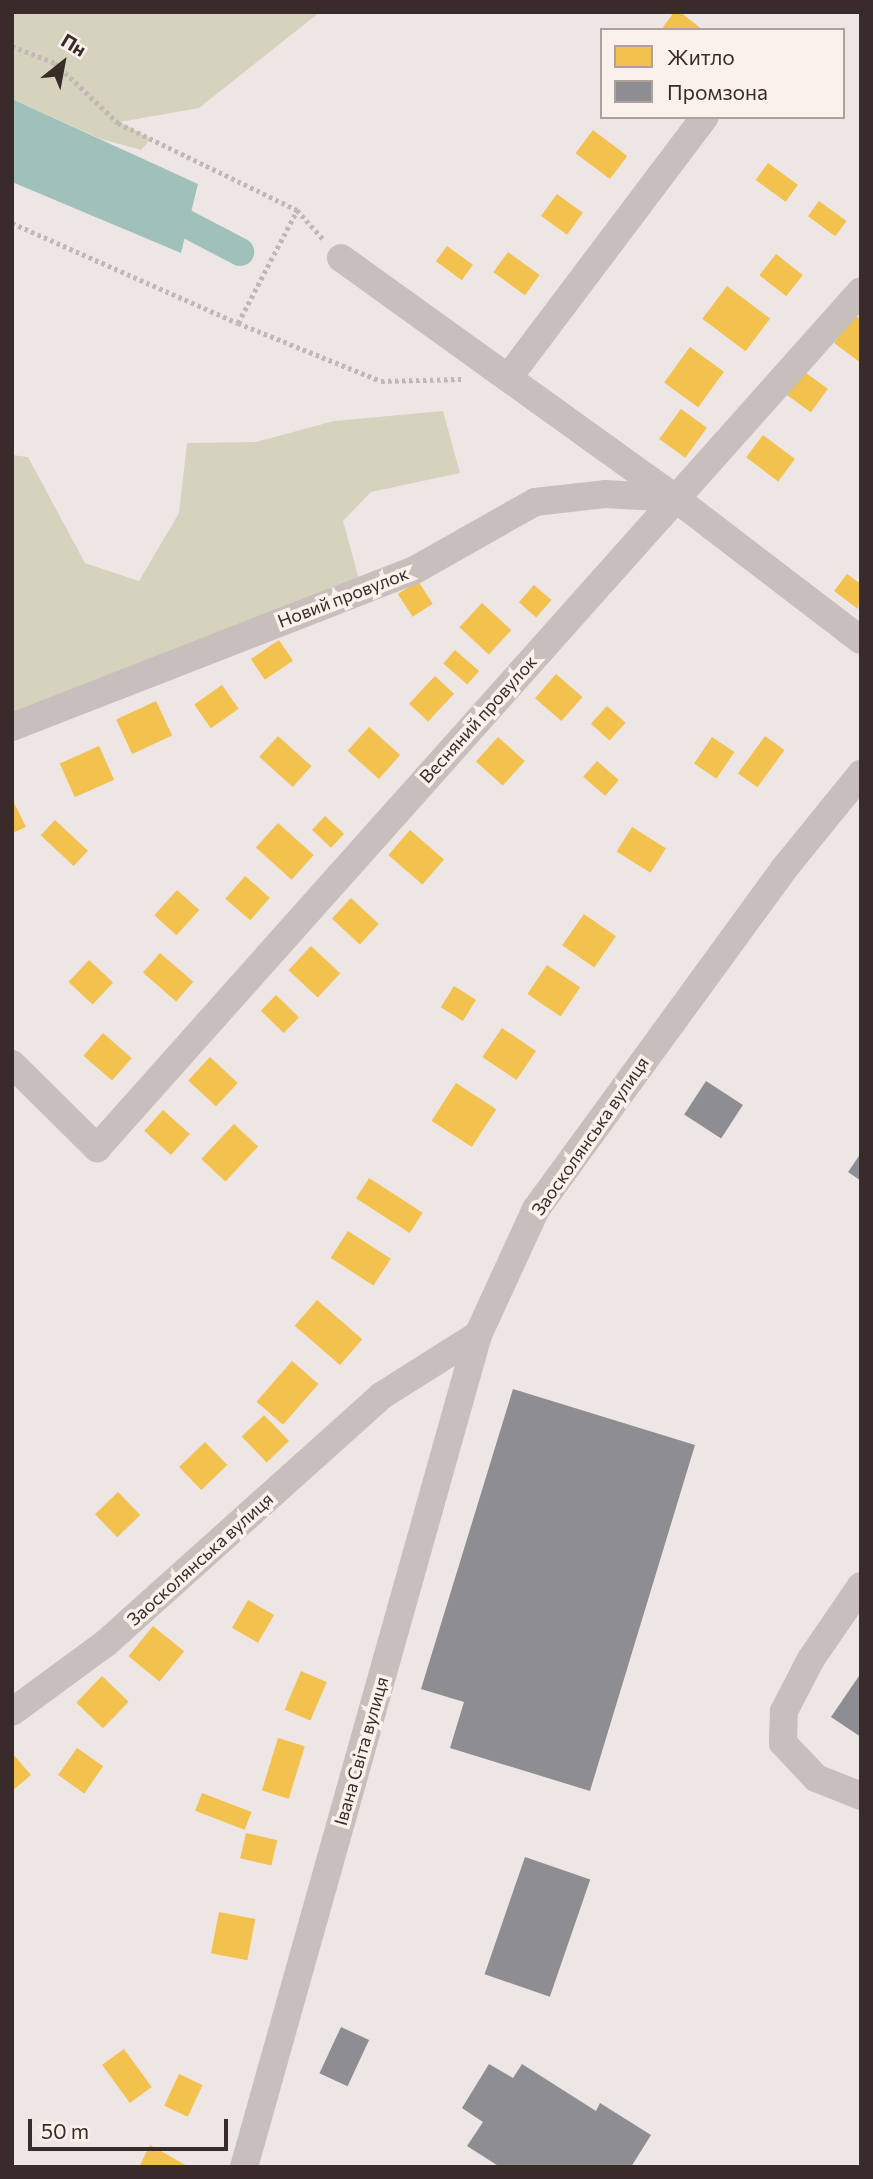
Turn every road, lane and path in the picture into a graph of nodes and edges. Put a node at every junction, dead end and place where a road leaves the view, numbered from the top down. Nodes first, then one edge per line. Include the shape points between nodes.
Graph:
1 (12, 46) edge
2 (703, 119) edge
3 (297, 210) junction
4 (12, 223) edge
5 (341, 258) joint
6 (861, 291) edge
7 (239, 323) junction
8 (508, 377) junction
9 (675, 498) junction
10 (861, 640) edge
11 (12, 727) edge
12 (861, 774) edge
13 (12, 1064) edge
14 (478, 1335) junction
15 (861, 1586) edge
16 (12, 1712) edge
17 (861, 1796) edge
18 (244, 2167) edge

1 - 3 path via 55,62 118,122
2 - 8 street
3 - 5 path
3 - 7 path
4 - 7 path
5 - 8 street
6 - 9 street, Весняний провулок
7 - 8 path via 381,381
8 - 9 street
9 - 10 street
9 - 11 street, Новий провулок via 605,494 535,502 412,571
9 - 13 street, Весняний провулок via 97,1148
12 - 14 street, Заосколянська вулиця via 783,870 536,1209
14 - 16 street, Заосколянська вулиця via 381,1396 106,1643
14 - 18 street, Івана Світа вулиця
15 - 17 street via 811,1659 784,1712 783,1743 816,1778

